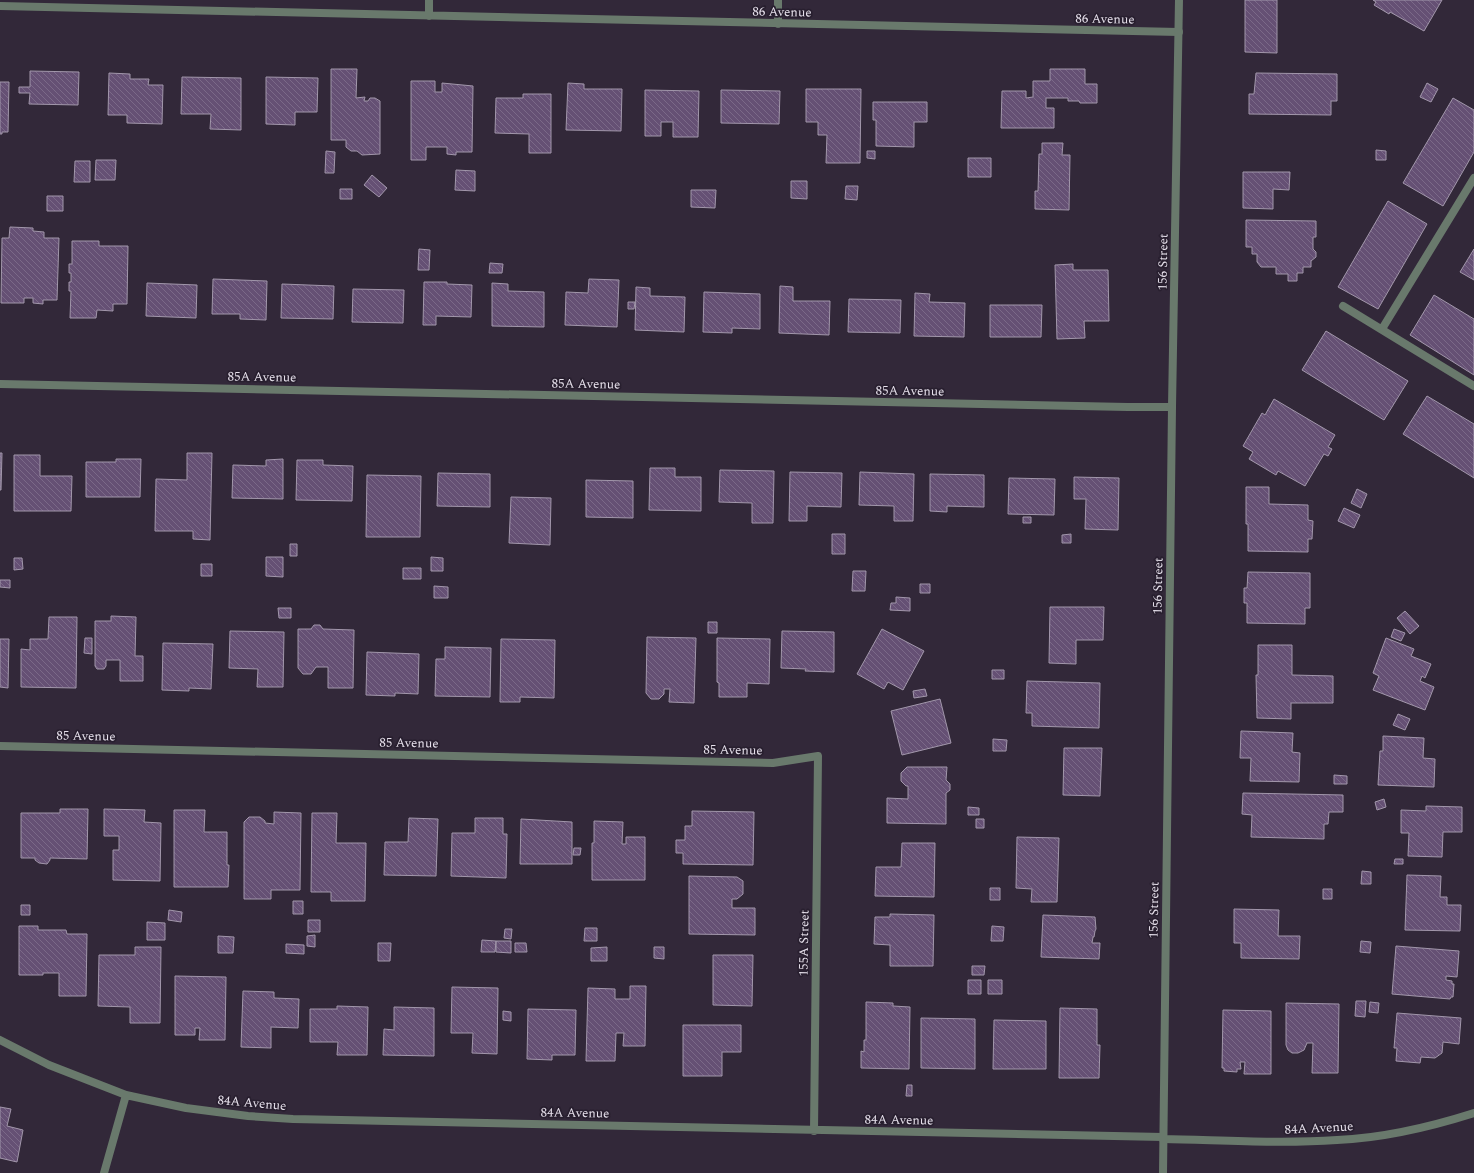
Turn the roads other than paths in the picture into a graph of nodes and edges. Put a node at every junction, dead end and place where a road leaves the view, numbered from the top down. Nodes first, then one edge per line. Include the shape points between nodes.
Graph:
1 (429, 0) edge
2 (778, 0) edge
3 (1179, 0) edge
4 (0, 6) edge
5 (429, 16) junction
6 (778, 24) junction
7 (1179, 32) junction
8 (1474, 178) edge
9 (1471, 190) edge
10 (1343, 306) dead end
11 (1382, 329) junction
12 (0, 384) edge
13 (1474, 386) edge
14 (1172, 407) junction
15 (0, 746) edge
16 (818, 756) joint
17 (0, 1040) edge
18 (126, 1096) junction
19 (1474, 1113) edge
20 (814, 1131) junction
21 (1163, 1138) junction
22 (104, 1173) edge
23 (1163, 1173) edge

1 - 5 street
2 - 6 street
3 - 7 street, 156 Street
4 - 5 street, 86 Avenue
5 - 6 street, 86 Avenue
6 - 7 street, 86 Avenue
7 - 14 street, 156 Street
8 - 9 street
9 - 11 street
10 - 11 street
11 - 13 street
12 - 14 street, 85A Avenue
14 - 21 street, 156 Street
15 - 16 street, 85 Avenue via 773,763
16 - 20 street, 155A Street
17 - 18 street, 84A Avenue via 49,1065
18 - 20 street, 84A Avenue via 186,1108 293,1119
18 - 22 street
19 - 21 street, 84A Avenue via 1405,1131 1338,1140 1290,1142
20 - 21 street, 84A Avenue
21 - 23 street, 156 Street

